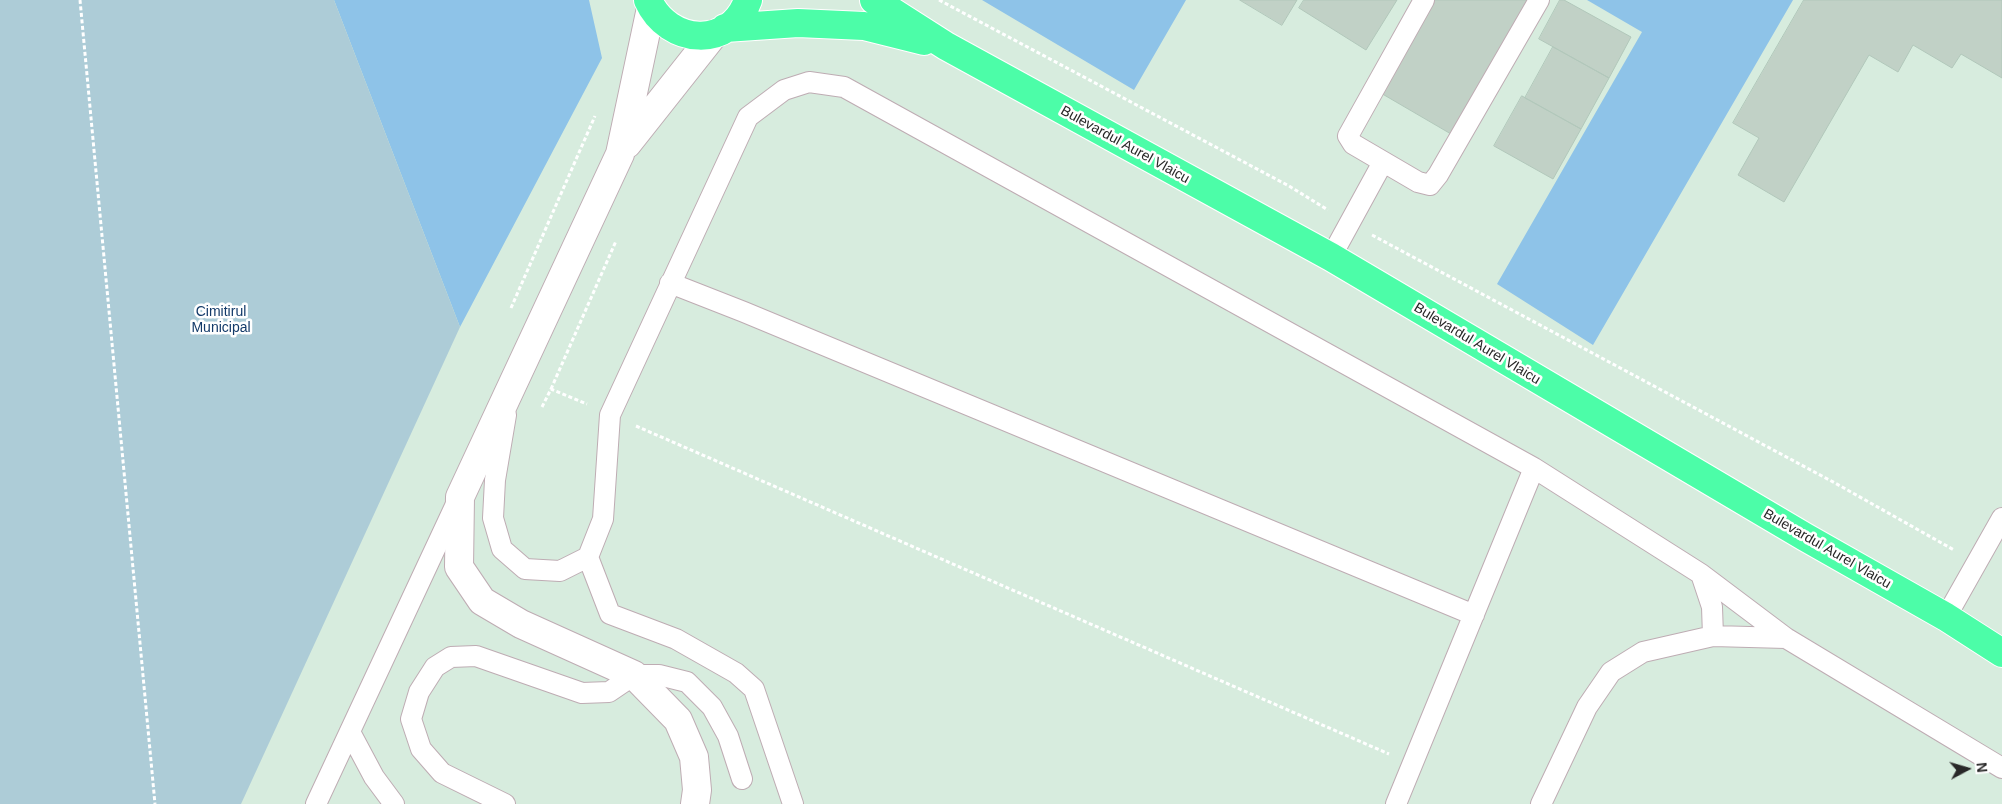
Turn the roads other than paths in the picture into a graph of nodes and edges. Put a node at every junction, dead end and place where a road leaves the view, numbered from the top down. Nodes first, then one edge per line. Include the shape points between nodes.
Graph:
1 (748, 0) edge
2 (874, 0) edge
3 (1424, 0) edge
4 (1539, 0) edge
5 (650, 4) edge
6 (719, 31) junction
7 (946, 46) junction
8 (620, 154) junction
9 (1384, 162) junction
10 (1331, 257) junction
11 (670, 283) junction
12 (510, 392) junction
13 (1534, 468) junction
14 (460, 498) junction
15 (2002, 518) edge
16 (588, 557) junction
17 (1701, 574) junction
18 (1474, 615) junction
19 (1946, 617) junction
20 (1713, 636) junction
21 (1786, 638) junction
22 (2002, 653) edge
23 (634, 675) junction
24 (350, 732) junction
25 (2002, 768) edge
26 (742, 779) dead end
27 (316, 804) edge
28 (394, 804) edge
29 (505, 804) edge
30 (695, 804) edge
31 (793, 804) edge
32 (1396, 804) edge
33 (1541, 804) edge

1 - 6 main road via 739,16
2 - 7 main road, Bulevardul Aurel Vlaicu
3 - 9 lane via 1348,136 1353,144
4 - 9 lane via 1430,185 1418,182
5 - 6 main road, Bulevardul Aurel Vlaicu via 662,23 678,32 696,36
5 - 8 street
6 - 7 main road, Bulevardul Aurel Vlaicu via 798,23 864,26
6 - 8 street via 662,96
7 - 10 main road, Bulevardul Aurel Vlaicu
8 - 12 street
9 - 10 lane
10 - 19 main road, Bulevardul Aurel Vlaicu
11 - 13 lane via 748,117 784,90 809,82 844,87
11 - 16 lane via 610,415 603,518
11 - 18 lane
12 - 14 street
12 - 16 lane via 495,480 493,518 502,549 525,569 560,571
13 - 17 lane
13 - 18 lane
14 - 23 street via 459,567 482,601 520,624
14 - 24 lane
15 - 19 lane
16 - 31 lane via 610,614 676,639 736,673 754,689
17 - 20 lane via 1712,607
17 - 21 lane
18 - 32 lane
19 - 22 main road, Bulevardul Aurel Vlaicu
20 - 21 lane
20 - 33 lane via 1643,652 1611,672 1587,707
21 - 25 lane
23 - 26 lane via 659,675 687,682 712,707 728,736
23 - 29 lane via 609,692 582,693 476,656 451,657 435,667 419,692 411,720 421,749 442,773
23 - 30 street via 678,720 694,757
24 - 27 lane
24 - 28 lane via 374,777

